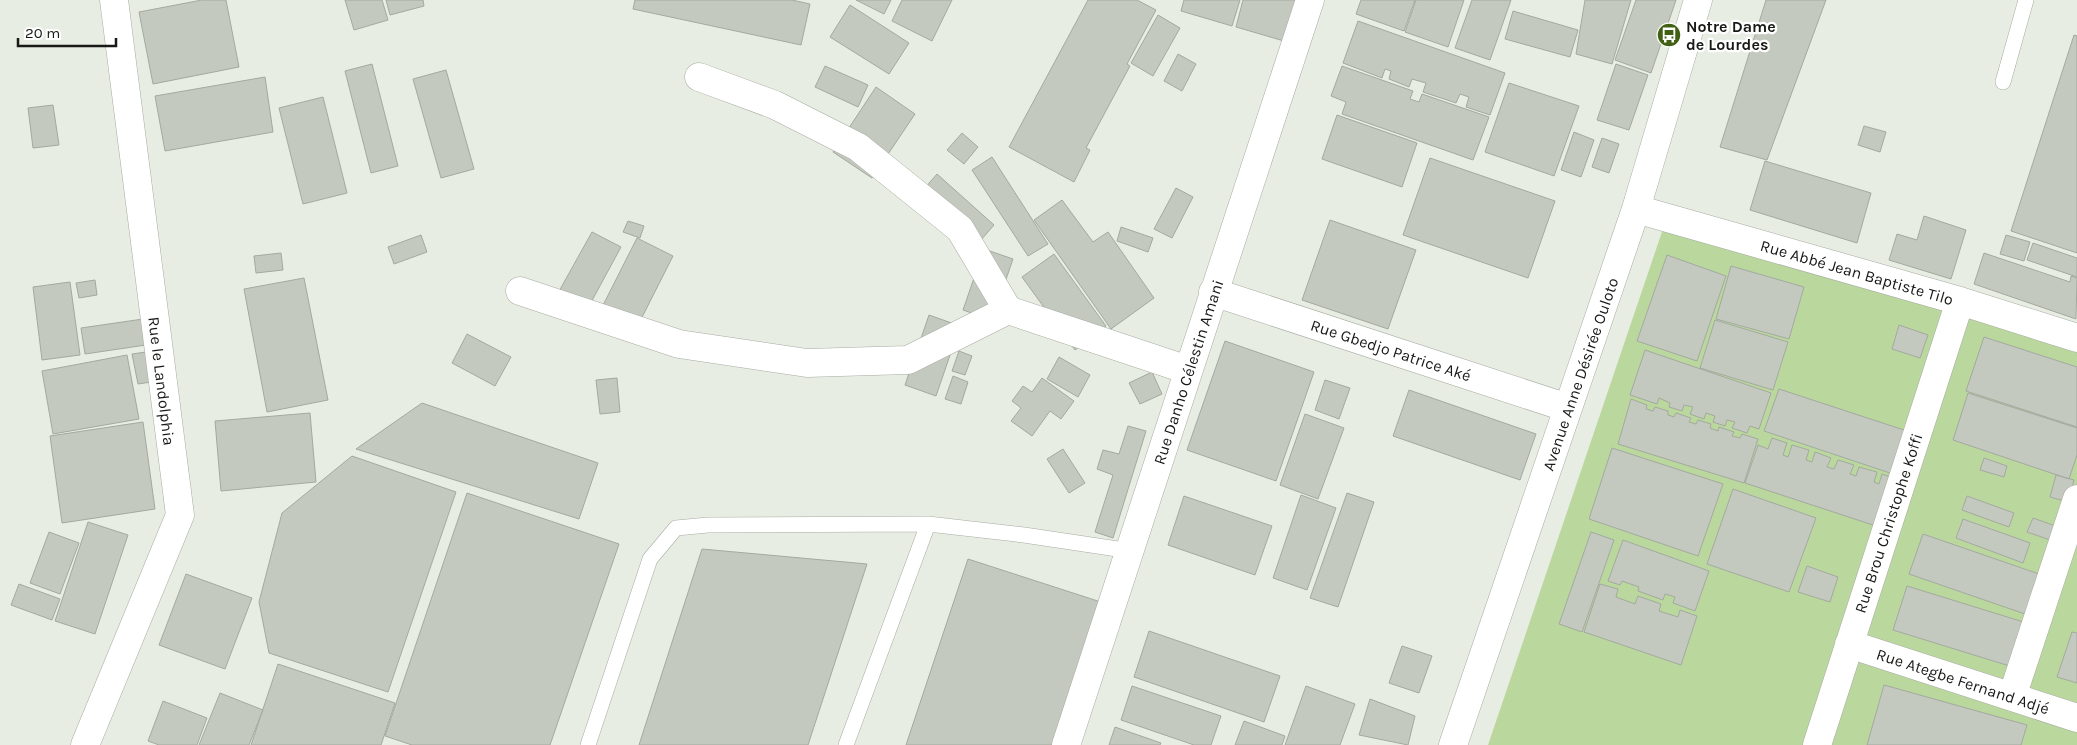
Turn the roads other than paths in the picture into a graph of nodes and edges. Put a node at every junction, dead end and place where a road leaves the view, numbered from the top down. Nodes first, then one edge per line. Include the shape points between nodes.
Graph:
1 (114, 0) edge
2 (1310, 0) edge
3 (1698, 0) edge
4 (2026, 0) edge
5 (699, 77) dead end
6 (2003, 82) dead end
7 (1636, 209) junction
8 (520, 291) dead end
9 (1213, 292) junction
10 (1960, 302) junction
11 (1008, 310) junction
12 (2077, 338) edge
13 (1188, 370) junction
14 (1568, 408) junction
15 (2077, 500) edge
16 (928, 524) junction
17 (1130, 551) junction
18 (1850, 644) junction
19 (2012, 697) junction
20 (2077, 718) edge
21 (85, 745) edge
22 (588, 745) edge
23 (846, 745) edge
24 (1066, 745) edge
25 (1453, 745) edge
26 (1817, 745) edge

1 - 21 street, Rue le Landolphia via 180,515
2 - 9 street, Rue Danho Célestin Amani
3 - 7 street, Avenue Anne Désirée Ouloto
4 - 6 lane
5 - 11 street via 775,105 858,147 960,229
7 - 10 street, Rue Abbé Jean Baptiste Tilo
7 - 14 street, Avenue Anne Désirée Ouloto
8 - 11 street via 678,344 807,363 908,360
9 - 13 street, Rue Danho Célestin Amani
9 - 14 street, Rue Gbedjo Patrice Aké
10 - 12 street, Rue Abbé Jean Baptiste Tilo
10 - 18 street, Rue Brou Christophe Koffi
11 - 13 street
13 - 17 street, Rue Danho Célestin Amani
14 - 25 street, Avenue Anne Désirée Ouloto
15 - 19 street
16 - 17 lane
16 - 22 lane via 708,524 676,528 650,559
16 - 23 lane
17 - 24 street, Rue Danho Célestin Amani
18 - 19 street, Rue Ategbe Fernand Adjé
18 - 26 street, Rue Brou Christophe Koffi
19 - 20 street, Rue Ategbe Fernand Adjé

